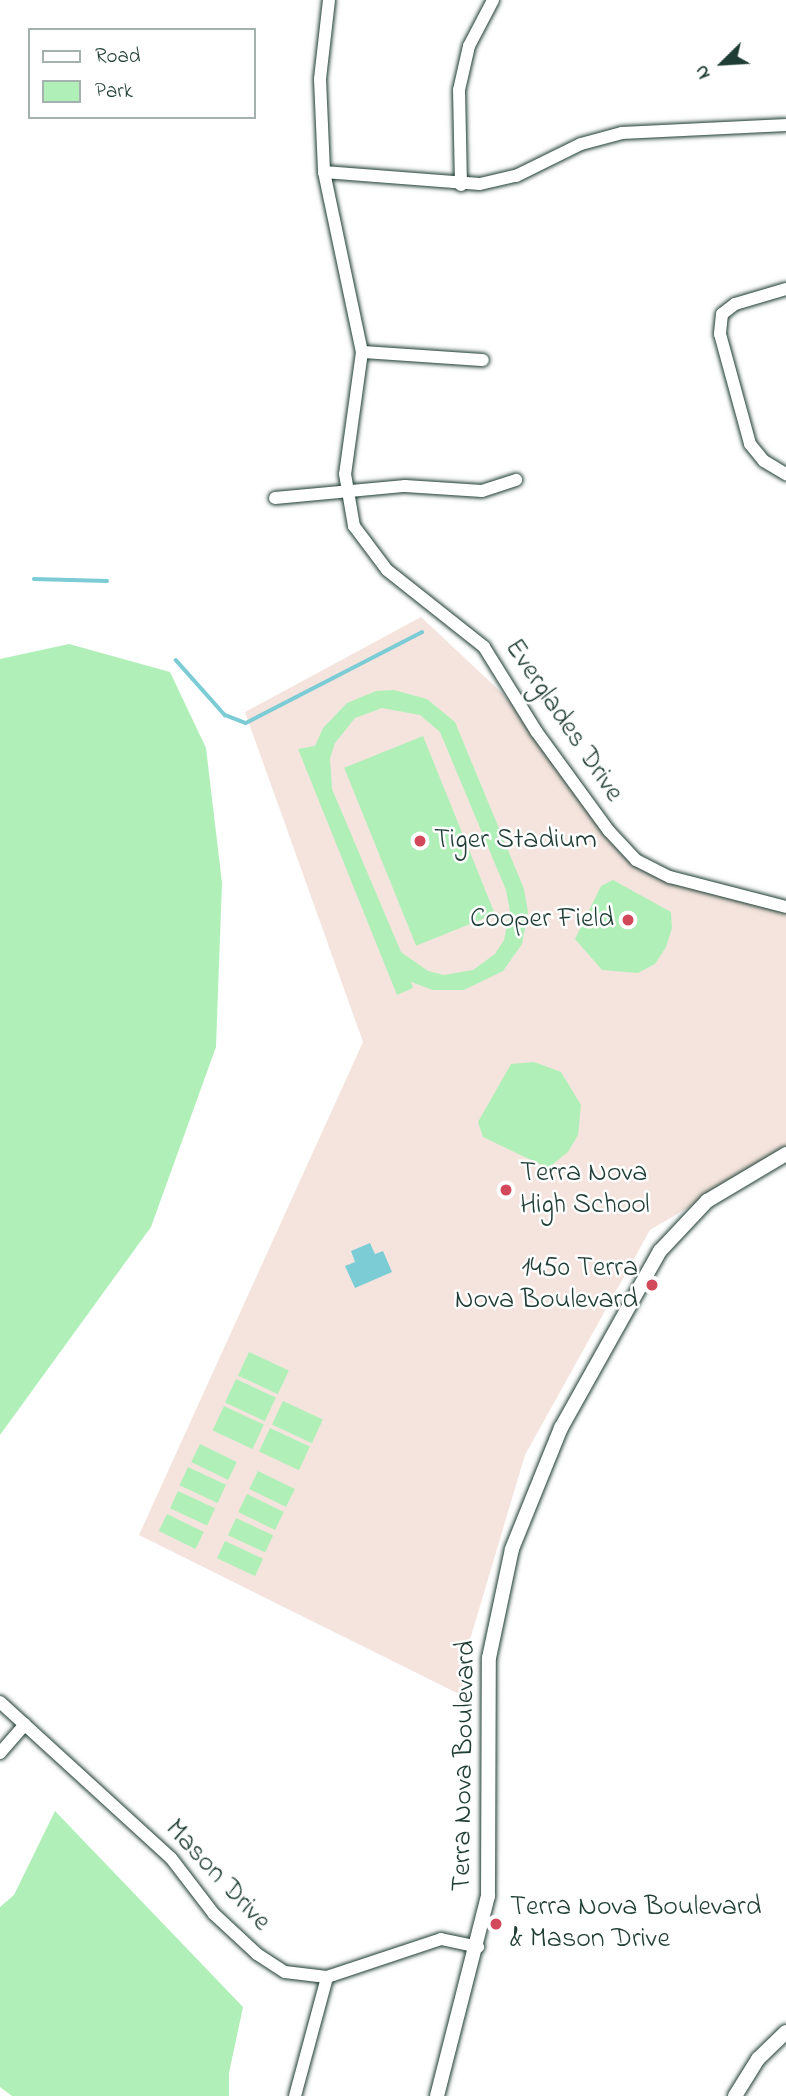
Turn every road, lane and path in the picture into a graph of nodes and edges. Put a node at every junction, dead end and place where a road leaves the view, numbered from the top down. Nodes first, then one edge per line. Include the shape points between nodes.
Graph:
1 (329, 0) edge
2 (493, 0) edge
3 (786, 125) edge
4 (324, 172) junction
5 (461, 185) junction
6 (786, 289) edge
7 (362, 352) junction
8 (483, 360) dead end
9 (786, 474) edge
10 (516, 480) dead end
11 (346, 490) junction
12 (275, 498) dead end
13 (786, 907) edge
14 (786, 1154) edge
15 (0, 1702) edge
16 (24, 1724) junction
17 (0, 1753) edge
18 (478, 1947) junction
19 (327, 1977) junction
20 (786, 2032) edge
21 (295, 2096) edge
22 (437, 2096) edge
23 (735, 2096) edge

1 - 4 street, Everglades Drive via 320,79
2 - 5 street via 469,46 459,90
3 - 5 street via 622,133 581,144 516,176
4 - 5 street
4 - 7 street, Everglades Drive
6 - 9 street via 735,304 722,314 720,334 750,444 764,461
7 - 8 street
7 - 11 street, Everglades Drive
10 - 11 street via 482,491 425,486
11 - 12 street
11 - 13 street, Everglades Drive via 363,543 387,570 484,648 536,732 621,847 644,866 670,877
14 - 18 street, Terra Nova Boulevard via 707,1201 673,1234 561,1428 538,1480 508,1562 492,1631 487,1688 490,1868
15 - 16 street, Mason Drive
16 - 17 street
16 - 19 street, Mason Drive via 171,1858 203,1902 257,1954 285,1972
18 - 19 street, Mason Drive via 451,1940 430,1941
18 - 22 street, Terra Nova Boulevard
19 - 21 street
20 - 23 street via 758,2059

